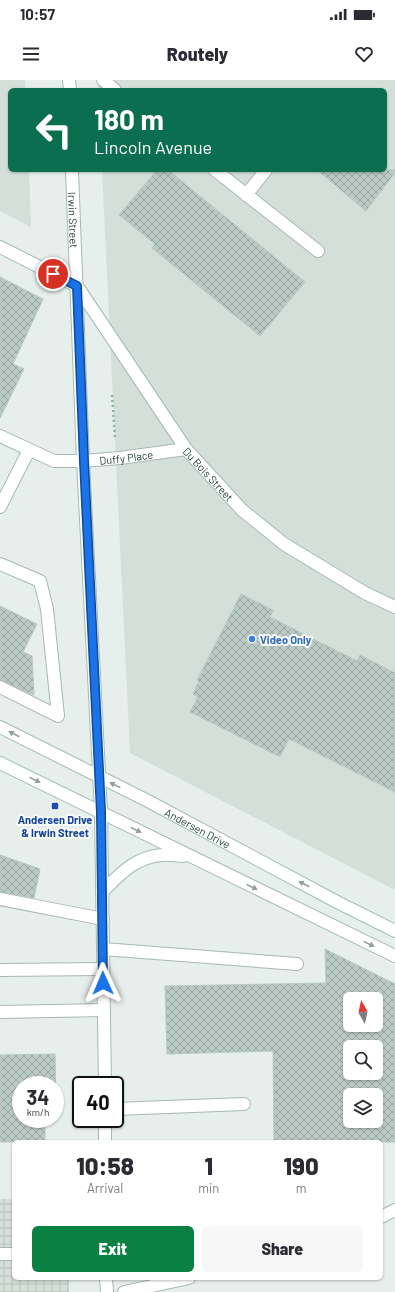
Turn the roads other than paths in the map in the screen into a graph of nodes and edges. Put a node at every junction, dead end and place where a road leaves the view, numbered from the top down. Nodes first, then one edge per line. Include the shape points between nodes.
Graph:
1 (103, 80) edge
2 (113, 88) edge
3 (72, 172) edge
4 (217, 172) edge
5 (264, 172) edge
6 (246, 195) junction
7 (0, 246) edge
8 (318, 251) dead end
9 (77, 286) junction
10 (0, 436) edge
11 (186, 449) junction
12 (29, 450) junction
13 (84, 461) junction
14 (0, 507) edge
15 (0, 564) edge
16 (395, 607) edge
17 (0, 687) edge
18 (0, 727) edge
19 (0, 763) edge
20 (99, 777) junction
21 (101, 812) junction
22 (190, 856) junction
23 (102, 892) junction
24 (0, 900) edge
25 (103, 919) junction
26 (395, 931) edge
27 (103, 949) junction
28 (395, 956) edge
29 (297, 964) dead end
30 (103, 969) junction
31 (0, 970) edge
32 (104, 1010) junction
33 (0, 1012) edge
34 (105, 1076) edge
35 (244, 1104) dead end
36 (124, 1109) edge
37 (105, 1128) edge
38 (105, 1140) edge
39 (395, 1210) edge
40 (383, 1216) edge
41 (0, 1254) edge
42 (12, 1254) edge
43 (106, 1280) edge
44 (180, 1280) edge
45 (107, 1292) edge
46 (124, 1292) edge

1 - 2 street
3 - 9 street, Irwin Street
4 - 6 street
5 - 6 street
6 - 8 street
7 - 9 street
9 - 11 street, Du Bois Street
9 - 13 street, Irwin Street
10 - 12 street, Duffy Place
11 - 13 street, Duffy Place
11 - 16 street, Du Bois Street via 242,510 284,544 364,593
12 - 13 street, Duffy Place via 54,461
12 - 14 street
13 - 20 street, Irwin Street
15 - 17 street via 40,581 47,609 58,716
20 -> 18 street, Andersen Drive
19 -> 21 street
20 - 21 street, Irwin Street
26 -> 20 street, Andersen Drive
21 -> 22 street
21 - 23 street, Irwin Street
22 - 23 street via 162,855 140,861 123,870
22 -> 28 street
23 - 25 street, Irwin Street
24 - 25 street
25 - 27 street, Irwin Street
27 - 29 street
27 - 30 street, Irwin Street
30 - 31 street
30 - 32 street, Irwin Street
32 - 33 street
32 - 34 street, Irwin Street
35 - 36 street
37 - 38 street
39 - 40 street
41 - 42 street
43 - 45 street
44 - 46 street

